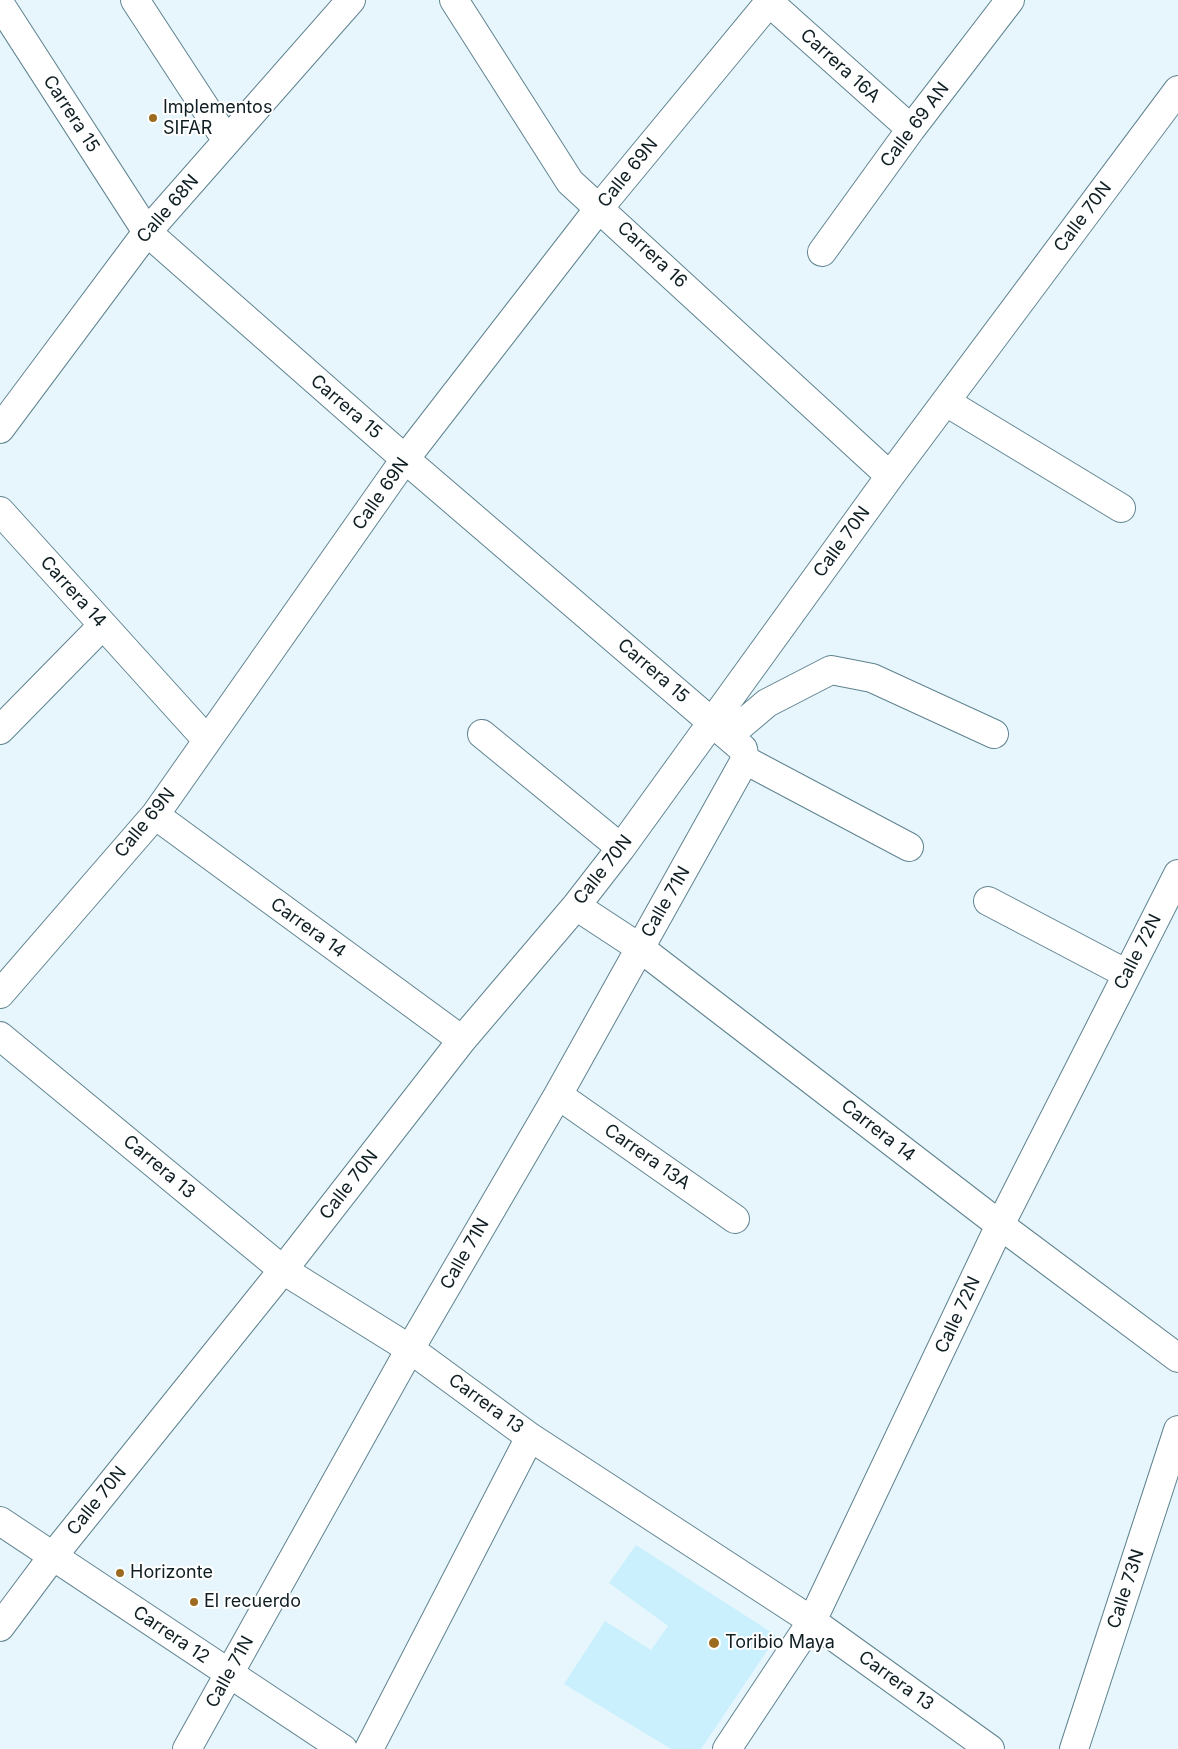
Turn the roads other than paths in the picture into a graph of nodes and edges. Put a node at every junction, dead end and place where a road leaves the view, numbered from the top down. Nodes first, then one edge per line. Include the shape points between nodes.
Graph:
1 (135, 0) edge
2 (351, 0) edge
3 (454, 0) edge
4 (1010, 0) edge
5 (770, 1) edge
6 (0, 4) edge
7 (1178, 90) edge
8 (911, 129) junction
9 (227, 141) junction
10 (600, 207) junction
11 (146, 232) junction
12 (822, 252) dead end
13 (946, 402) junction
14 (2, 418) edge
15 (406, 459) junction
16 (890, 476) junction
17 (1121, 508) dead end
18 (0, 511) edge
19 (103, 625) junction
20 (720, 729) junction
21 (0, 730) edge
22 (482, 734) dead end
23 (994, 734) dead end
24 (207, 740) junction
25 (745, 760) junction
26 (155, 815) junction
27 (909, 847) dead end
28 (621, 848) junction
29 (1178, 874) edge
30 (988, 901) dead end
31 (576, 906) junction
32 (640, 948) junction
33 (1127, 974) junction
34 (0, 994) edge
35 (0, 1036) edge
36 (462, 1040) junction
37 (558, 1094) junction
38 (735, 1219) dead end
39 (1000, 1225) junction
40 (283, 1270) junction
41 (410, 1349) junction
42 (1178, 1358) edge
43 (1178, 1430) edge
44 (530, 1437) junction
45 (0, 1521) edge
46 (53, 1556) junction
47 (812, 1621) junction
48 (0, 1627) edge
49 (229, 1674) junction
50 (187, 1749) edge
51 (343, 1749) edge
52 (369, 1749) edge
53 (727, 1749) edge
54 (990, 1749) edge
55 (1074, 1749) edge

1 - 9 street
2 - 9 street, Calle 68N
3 - 10 street, Carrera 16 via 570,182
4 - 8 street, Calle 69 AN
5 - 8 street, Carrera 16A
5 - 10 street, Calle 69N
6 - 11 street, Carrera 15
7 - 13 street, Calle 70N
8 - 12 street, Calle 69 AN
9 - 11 street, Calle 68N
10 - 15 street, Calle 69N
10 - 16 street, Carrera 16
11 - 14 street, Calle 68N
11 - 15 street, Carrera 15
13 - 16 street, Calle 70N
13 - 17 street
15 - 20 street, Carrera 15
15 - 24 street, Calle 69N
16 - 20 street, Calle 70N
18 - 19 street, Carrera 14
19 - 21 street
19 - 24 street, Carrera 14
20 - 23 street via 831,670 872,678
20 - 25 street, Carrera 15 via 743,749
20 - 28 street, Calle 70N
22 - 28 street
24 - 26 street, Calle 69N
25 - 27 street
25 - 32 street, Calle 71N
26 - 34 street, Calle 69N
26 - 36 street, Carrera 14
28 - 31 street, Calle 70N
29 - 33 street, Calle 72N
30 - 33 street
31 - 32 street, Carrera 14
31 - 36 street, Calle 70N
32 - 37 street, Calle 71N
32 - 39 street, Carrera 14
33 - 39 street, Calle 72N
35 - 40 street, Carrera 13
36 - 40 street, Calle 70N
37 - 38 street, Carrera 13A
37 - 41 street, Calle 71N
39 - 42 street, Carrera 14
39 - 47 street, Calle 72N
40 - 41 street, Carrera 13
40 - 46 street, Calle 70N
41 - 44 street, Carrera 13
41 - 49 street, Calle 71N
43 - 55 street, Calle 73N
44 - 47 street, Carrera 13
44 - 52 street
45 - 46 street, Carrera 12
46 - 48 street, Calle 70N
46 - 49 street, Carrera 12
47 - 53 street, Calle 72N
47 - 54 street, Carrera 13
49 - 50 street, Calle 71N
49 - 51 street, Carrera 12

